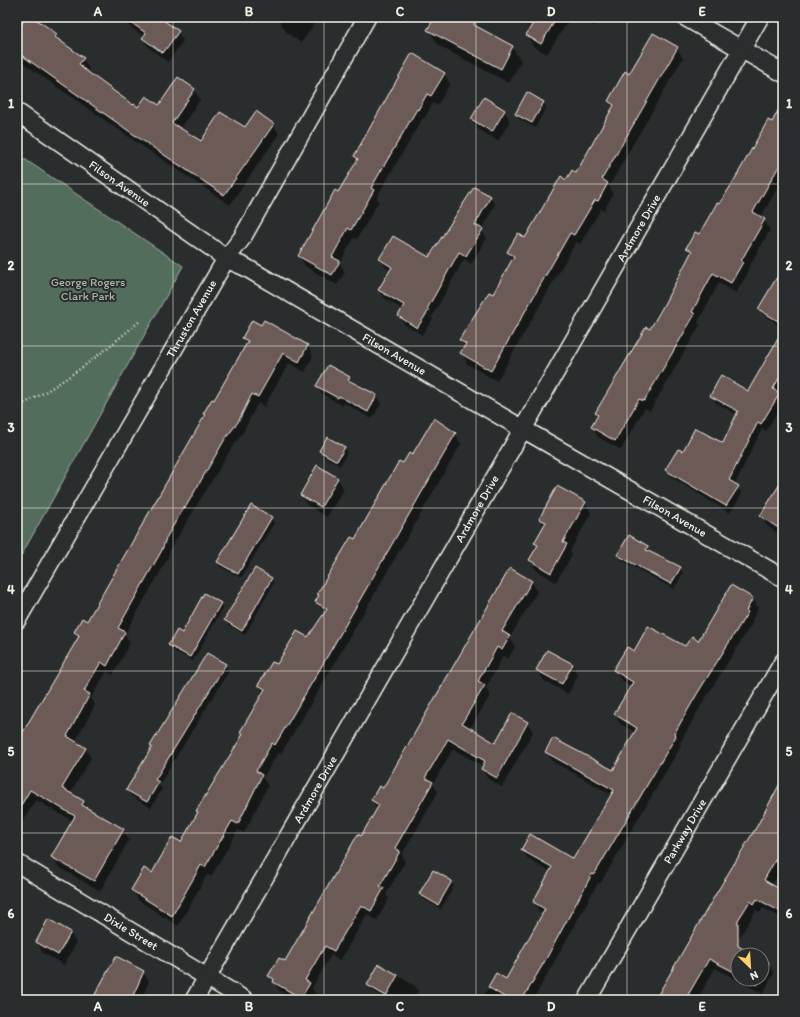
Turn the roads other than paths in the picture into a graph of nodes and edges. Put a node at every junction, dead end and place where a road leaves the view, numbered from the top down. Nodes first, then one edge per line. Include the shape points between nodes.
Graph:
1 (366, 17) edge
2 (685, 17) edge
3 (760, 17) edge
4 (742, 50) junction
5 (783, 73) edge
6 (17, 112) edge
7 (226, 259) junction
8 (523, 429) junction
9 (783, 578) edge
10 (17, 620) edge
11 (783, 662) edge
12 (17, 863) edge
13 (207, 978) junction
14 (194, 1000) edge
15 (245, 1000) edge
16 (587, 1000) edge

1 - 7 street, Thruston Avenue via 242,238
2 - 4 street
3 - 4 street, Ardmore Drive
4 - 5 street
4 - 8 street, Ardmore Drive
6 - 7 street, Filson Avenue
7 - 8 street, Filson Avenue via 246,267
7 - 10 street, Thruston Avenue
8 - 9 street, Filson Avenue
8 - 13 street, Ardmore Drive
11 - 16 street, Parkway Drive
12 - 13 street, Dixie Street
13 - 14 street, Ardmore Drive
13 - 15 street, Dixie Street

